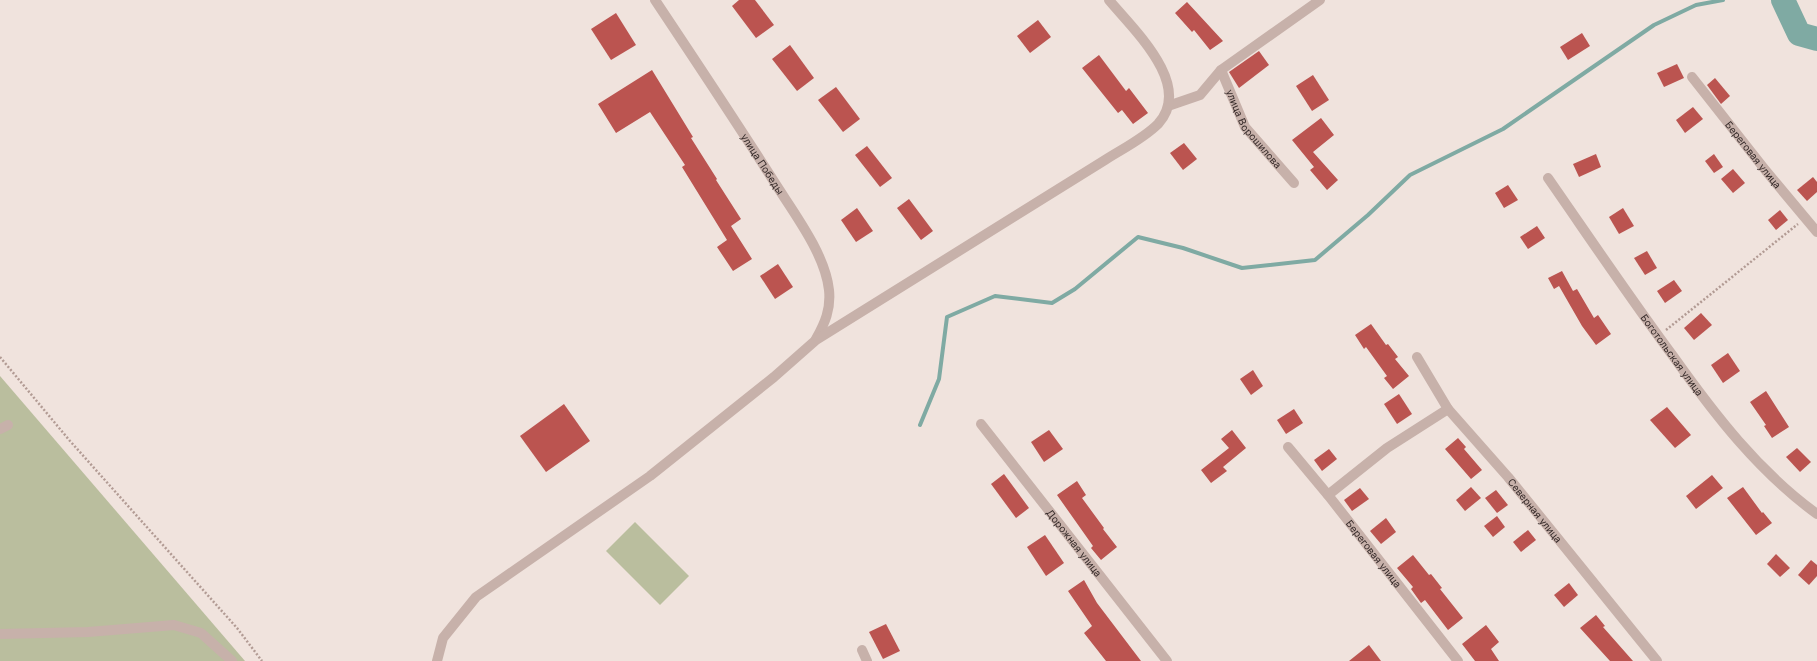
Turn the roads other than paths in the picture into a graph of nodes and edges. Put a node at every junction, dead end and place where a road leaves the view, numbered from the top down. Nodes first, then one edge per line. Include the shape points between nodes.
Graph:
1 (654, 0) edge
2 (1109, 0) edge
3 (1320, 0) edge
4 (1221, 70) junction
5 (1692, 77) dead end
6 (1168, 106) junction
7 (1548, 178) dead end
8 (1294, 182) dead end
9 (1817, 232) edge
10 (816, 340) junction
11 (1417, 357) dead end
12 (1448, 409) junction
13 (981, 424) dead end
14 (1288, 448) dead end
15 (1328, 495) junction
16 (1817, 514) edge
17 (0, 634) edge
18 (862, 650) dead end
19 (232, 661) edge
20 (438, 661) edge
21 (867, 661) edge
22 (1167, 661) edge
23 (1458, 661) edge
24 (1657, 661) edge

1 - 10 street, улица Победы via 738,125 802,225 817,254 825,272 830,307
2 - 6 street via 1159,63 1168,84
3 - 4 street
4 - 6 street via 1200,95
4 - 8 street, улица Ворошилова via 1245,127
5 - 9 street, Береговая улица
6 - 10 street via 1165,114 1151,130
7 - 16 street, Боготольская улица via 1708,406 1782,487
10 - 20 street via 774,377 650,476 476,597 443,638
11 - 12 street, Северная улица
12 - 15 street via 1388,448
12 - 24 street, Северная улица via 1508,477
13 - 22 street, Дорожная улица
14 - 15 street, Береговая улица
15 - 23 street, Береговая улица
17 - 19 street via 88,632 174,625 201,634
18 - 21 street

